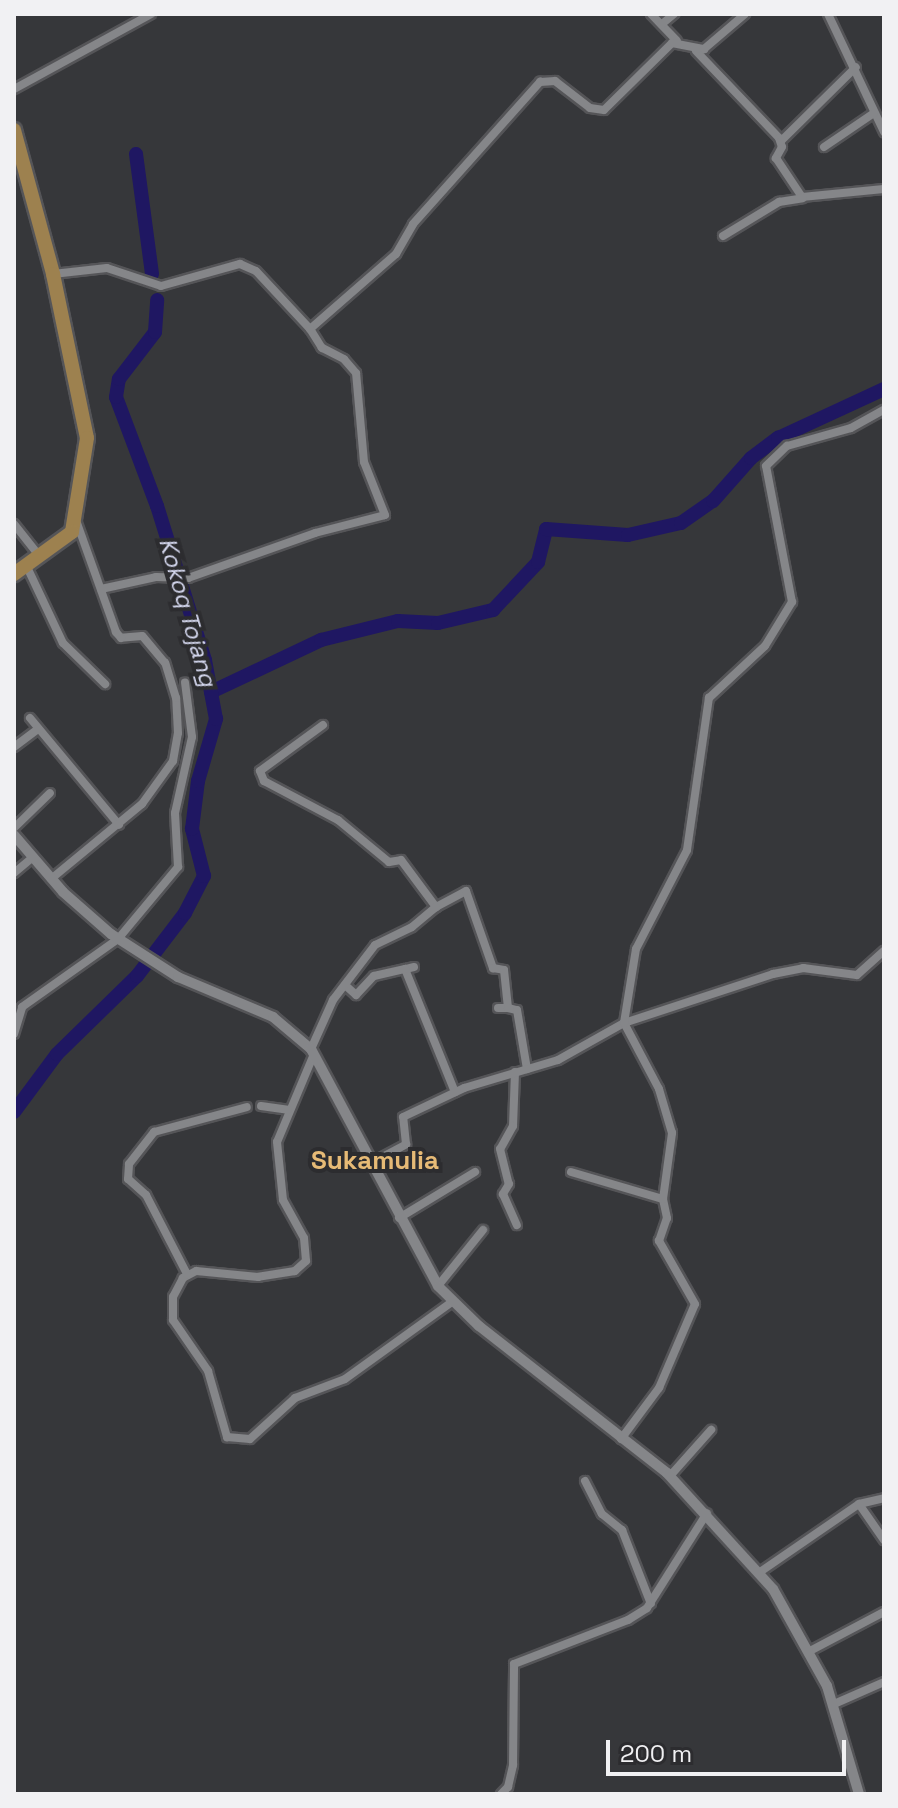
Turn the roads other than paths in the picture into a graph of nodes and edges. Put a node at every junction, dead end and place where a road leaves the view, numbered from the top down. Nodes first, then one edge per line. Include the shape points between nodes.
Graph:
1 (151, 14) edge
2 (651, 14) edge
3 (674, 14) edge
4 (745, 14) edge
5 (828, 14) edge
6 (662, 24) junction
7 (677, 41) junction
8 (696, 51) junction
9 (856, 67) junction
10 (14, 89) edge
11 (874, 113) junction
12 (14, 130) edge
13 (884, 132) edge
14 (781, 141) junction
15 (824, 147) dead end
16 (21, 176) edge
17 (884, 189) edge
18 (803, 198) junction
19 (723, 236) dead end
20 (53, 274) junction
21 (310, 329) junction
22 (884, 410) edge
23 (77, 523) junction
24 (14, 524) edge
25 (41, 559) junction
26 (21, 570) edge
27 (101, 589) junction
28 (185, 682) dead end
29 (105, 684) dead end
30 (30, 718) dead end
31 (323, 725) dead end
32 (38, 729) junction
33 (14, 747) edge
34 (50, 793) dead end
35 (119, 825) junction
36 (14, 828) edge
37 (14, 835) edge
38 (32, 858) junction
39 (14, 873) edge
40 (51, 879) junction
41 (436, 907) junction
42 (118, 939) junction
43 (884, 951) edge
44 (345, 985) junction
45 (624, 1023) junction
46 (14, 1034) edge
47 (313, 1052) junction
48 (527, 1069) junction
49 (515, 1072) junction
50 (455, 1092) junction
51 (261, 1106) dead end
52 (247, 1107) dead end
53 (288, 1110) junction
54 (371, 1163) junction
55 (475, 1172) dead end
56 (571, 1172) dead end
57 (663, 1199) junction
58 (399, 1218) junction
59 (517, 1225) dead end
60 (483, 1230) dead end
61 (187, 1274) junction
62 (438, 1286) junction
63 (453, 1301) junction
64 (711, 1430) dead end
65 (621, 1439) junction
66 (670, 1476) junction
67 (585, 1481) dead end
68 (884, 1498) edge
69 (859, 1504) junction
70 (708, 1512) junction
71 (884, 1540) edge
72 (760, 1572) junction
73 (651, 1604) junction
74 (884, 1612) edge
75 (808, 1652) junction
76 (884, 1682) edge
77 (834, 1704) junction
78 (503, 1793) edge
79 (859, 1794) edge

1 - 10 street
2 - 6 street
3 - 6 street
4 - 8 street via 713,44
5 - 9 street
6 - 7 street
7 - 8 street
7 - 21 street via 604,110 590,108 555,81 540,82 451,180 388,263
8 - 14 street
9 - 11 street
9 - 14 street
11 - 13 street
11 - 15 street
12 - 16 main road
14 - 18 street via 776,158
16 - 20 main road
17 - 18 street
18 - 19 street via 779,202
20 - 21 street via 107,268 161,286 230,266 250,267
20 - 23 main road via 87,428
21 - 27 street via 322,348 344,359 356,373 363,400 364,462 383,512 178,577
22 - 45 street via 851,428 787,446 766,466 792,602 765,646 709,698 687,850 636,949
23 - 25 main road via 66,540
23 - 27 street
24 - 25 street
25 - 26 main road
26 - 29 street via 63,643
27 - 35 street via 119,636 140,635 164,661 178,710 173,761
28 - 42 street via 192,737 175,813 178,867
30 - 32 street
31 - 41 street via 260,771 264,781 338,820 389,862 401,860
32 - 33 street
32 - 35 street
34 - 36 street
35 - 40 street
37 - 38 street
38 - 39 street
38 - 40 street
40 - 42 street
41 - 44 street via 410,928 379,941
41 - 48 street via 468,893 493,968 504,970 503,1008 516,1009
42 - 46 street via 22,1007
42 - 47 street via 164,968 273,1017
43 - 45 street via 857,975 790,969
44 - 47 street via 331,1004
44 - 50 street via 356,995 374,976 409,968
45 - 48 street via 567,1057
45 - 57 street via 659,1089 668,1118 672,1157
47 - 53 street via 300,1095
47 - 54 street
48 - 49 street
49 - 50 street
49 - 59 street via 513,1126 500,1149 509,1184 503,1194
50 - 54 street via 403,1117 406,1144
51 - 53 street
52 - 61 street via 154,1132 129,1164 128,1179 146,1195
53 - 61 street via 278,1134 279,1175 286,1209 307,1246 306,1261 295,1271 258,1277
54 - 58 street
55 - 58 street
56 - 57 street
57 - 65 street via 667,1218 660,1245 695,1304 659,1388
58 - 62 street
60 - 62 street
61 - 63 street via 177,1285 173,1320 208,1371 227,1437 241,1442 295,1398 345,1379
62 - 63 street
63 - 65 street
64 - 66 street
65 - 66 street
66 - 70 street
67 - 73 street via 602,1514 622,1530
68 - 69 street
69 - 71 street
69 - 72 street
70 - 72 street
70 - 73 street
72 - 75 street
73 - 78 street via 628,1620 517,1661 515,1752
74 - 75 street
75 - 77 street
76 - 77 street
77 - 79 street

